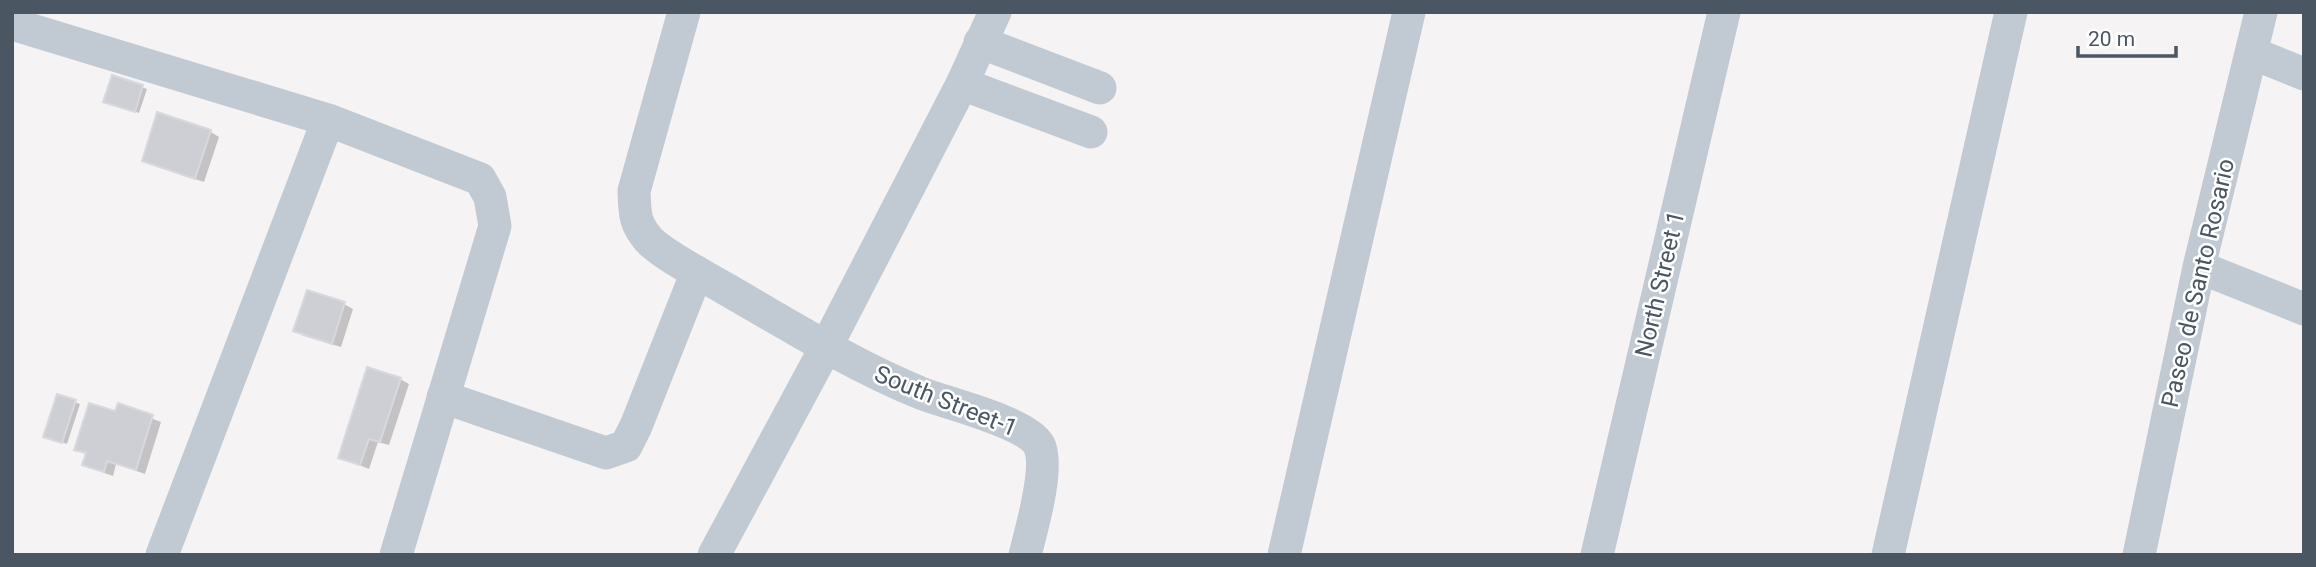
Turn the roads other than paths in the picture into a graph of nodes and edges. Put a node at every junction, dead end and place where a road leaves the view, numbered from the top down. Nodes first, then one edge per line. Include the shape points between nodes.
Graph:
1 (684, 12) edge
2 (995, 12) edge
3 (1409, 12) edge
4 (1724, 12) edge
5 (2011, 12) edge
6 (2262, 12) edge
7 (12, 24) edge
8 (980, 43) junction
9 (2252, 53) junction
10 (2304, 74) edge
11 (962, 84) junction
12 (1100, 88) dead end
13 (328, 120) junction
14 (1091, 132) dead end
15 (2199, 267) junction
16 (697, 272) junction
17 (2304, 309) edge
18 (826, 347) junction
19 (443, 397) junction
20 (162, 555) edge
21 (396, 555) edge
22 (714, 555) edge
23 (1025, 555) edge
24 (1284, 555) edge
25 (1597, 555) edge
26 (1888, 555) edge
27 (2139, 555) edge

1 - 16 street via 634,191 635,222 651,242
2 - 8 street
3 - 24 street
4 - 25 street, North Street 1
5 - 26 street
6 - 9 street, Paseo de Santo Rosario
7 - 13 street
8 - 11 street
8 - 12 street
9 - 10 street
9 - 15 street, Paseo de Santo Rosario
11 - 14 street
11 - 18 street
13 - 19 street via 480,179 490,197 495,226
13 - 20 street
15 - 17 street
15 - 27 street, Paseo de Santo Rosario
16 - 18 street
16 - 19 street via 626,446 606,453
18 - 22 street
18 - 23 street, South Street-1 via 924,394 1003,421 1038,444 1042,456 1040,493
19 - 21 street

